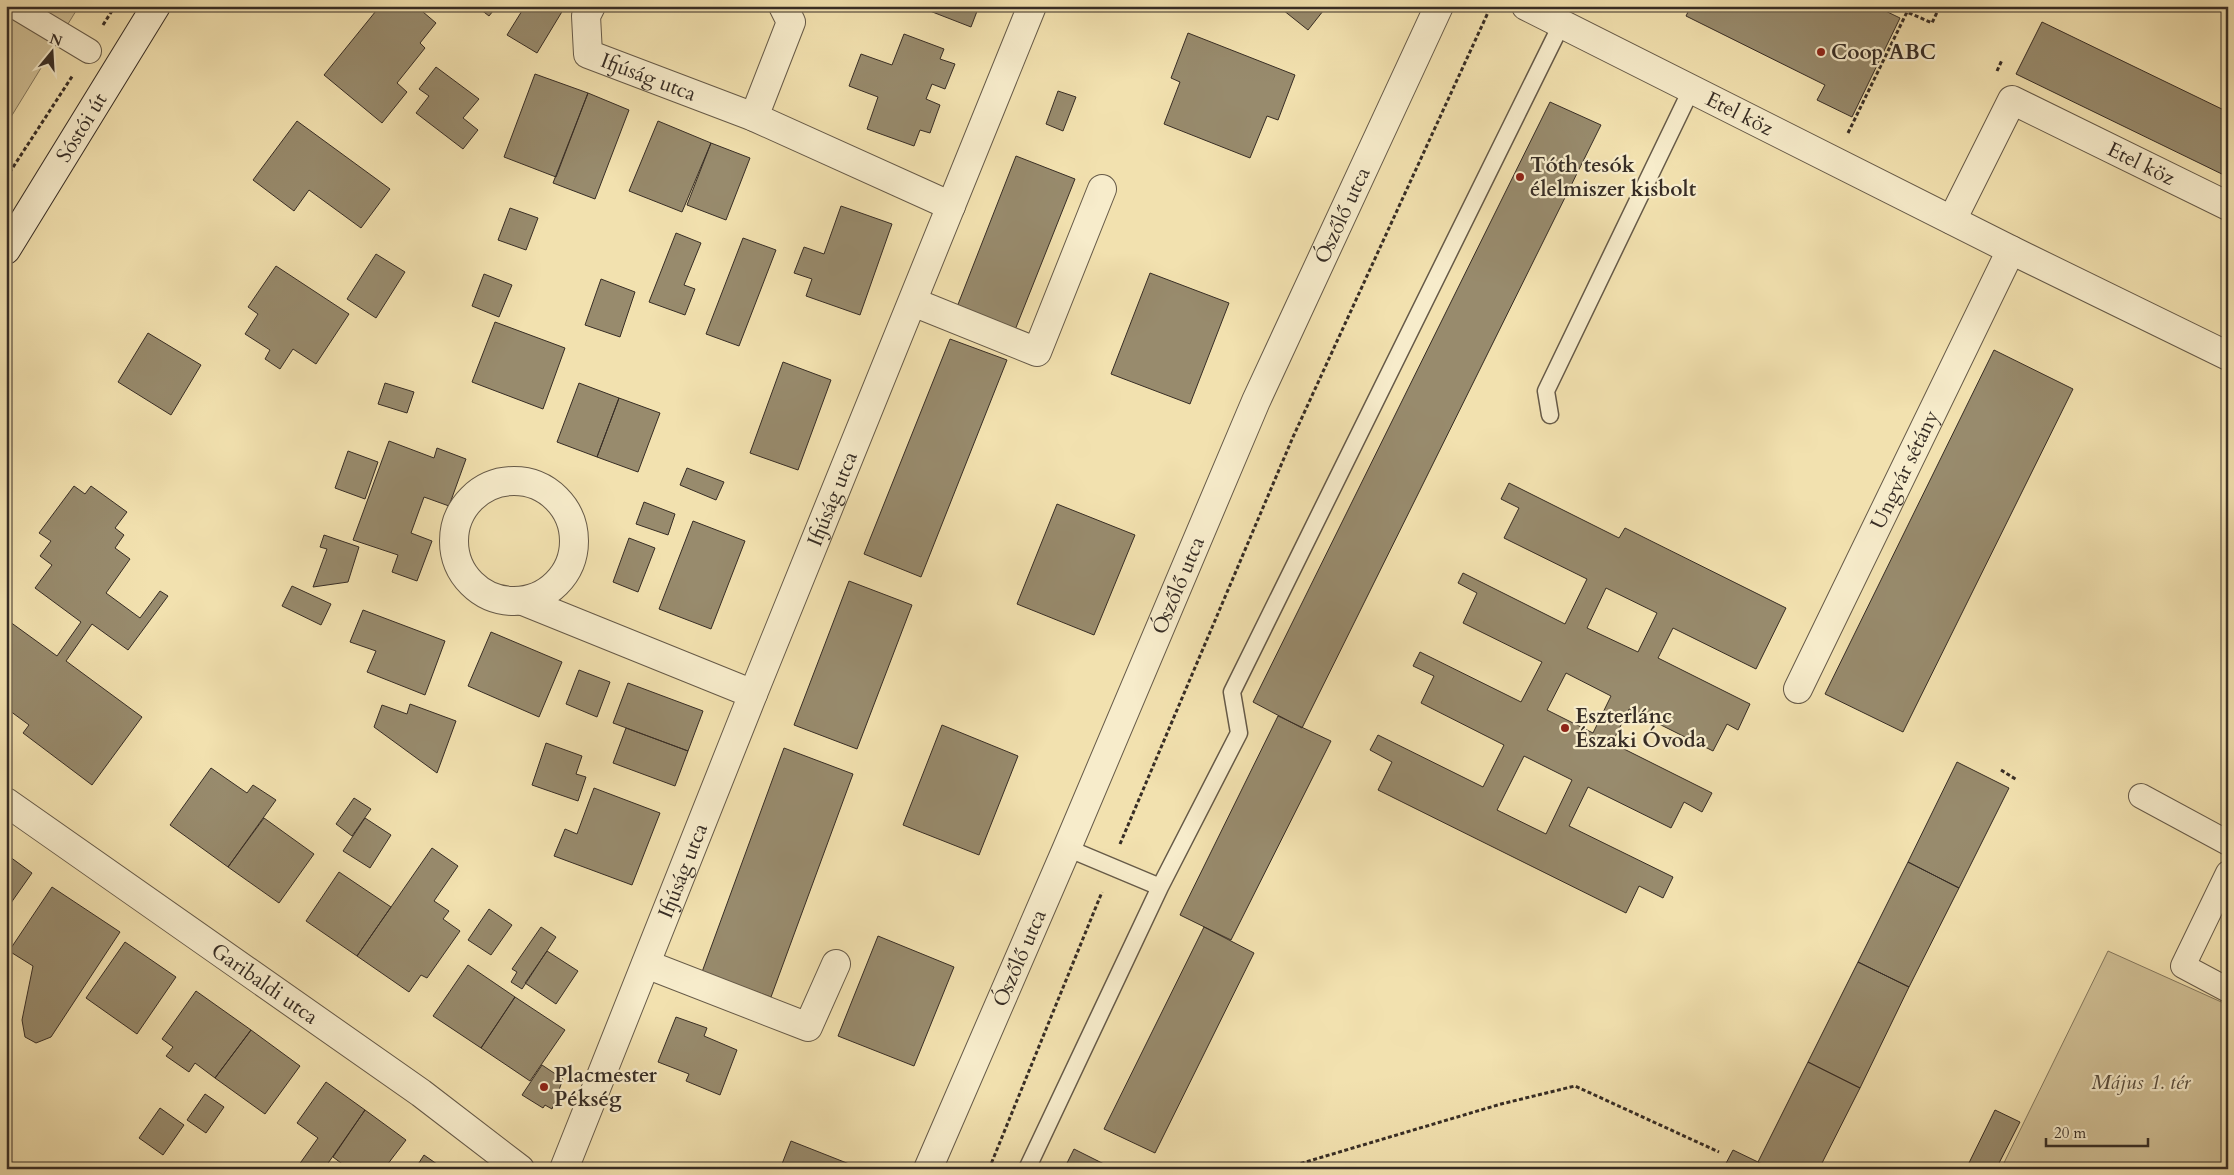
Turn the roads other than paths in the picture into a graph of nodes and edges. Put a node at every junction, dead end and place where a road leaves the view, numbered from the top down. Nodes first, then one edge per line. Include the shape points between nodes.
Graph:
1 (156, 6) edge
2 (591, 6) edge
3 (783, 6) edge
4 (1032, 6) edge
5 (1439, 6) edge
6 (1526, 6) edge
7 (29, 10) edge
8 (1560, 25) junction
9 (88, 51) road end
10 (1691, 90) junction
11 (754, 117) junction
12 (1102, 189) dead end
13 (951, 206) junction
14 (2228, 206) edge
15 (1952, 220) junction
16 (6, 250) edge
17 (2011, 250) junction
18 (913, 302) junction
19 (2228, 356) edge
20 (1550, 415) dead end
21 (522, 601) junction
22 (1798, 689) dead end
23 (753, 694) junction
24 (2142, 796) dead end
25 (6, 802) edge
26 (2228, 843) edge
27 (1067, 848) junction
28 (2228, 873) edge
29 (1160, 887) junction
30 (646, 964) junction
31 (836, 964) dead end
32 (2228, 990) edge
33 (520, 1169) edge
34 (564, 1169) edge
35 (928, 1169) edge
36 (1027, 1169) edge

1 - 16 street, Sóstói út
2 - 11 street, Ifjúság utca via 586,16 588,54
3 - 11 street via 792,22
4 - 13 street, Ifjúság utca
5 - 27 street, Ószőlő utca via 1256,401
6 - 8 street, Etel köz
7 - 9 street
8 - 10 street, Etel köz
8 - 29 lane via 1232,692 1238,733
10 - 15 street, Etel köz
10 - 20 lane via 1546,391
11 - 13 street, Ifjúság utca
12 - 18 street via 1037,352
13 - 18 street, Ifjúság utca
14 - 15 street, Etel köz via 2012,100
15 - 17 street, Etel köz
17 - 19 street, Etel köz
17 - 22 street, Ungvár sétány
18 - 23 street, Ifjúság utca
21 - 21 street via 503,600 486,594 470,582 454,549 455,530 461,512 473,497 490,486 510,481 531,483 549,492 563,507 572,526 574,546 568,566 557,583 540,595
21 - 23 street
23 - 30 street, Ifjúság utca
24 - 26 street
25 - 33 street, Garibaldi utca via 421,1093
27 - 29 lane
27 - 35 street, Ószőlő utca
28 - 32 street via 2183,966
29 - 36 lane
30 - 31 street via 808,1026
30 - 34 street, Ifjúság utca

